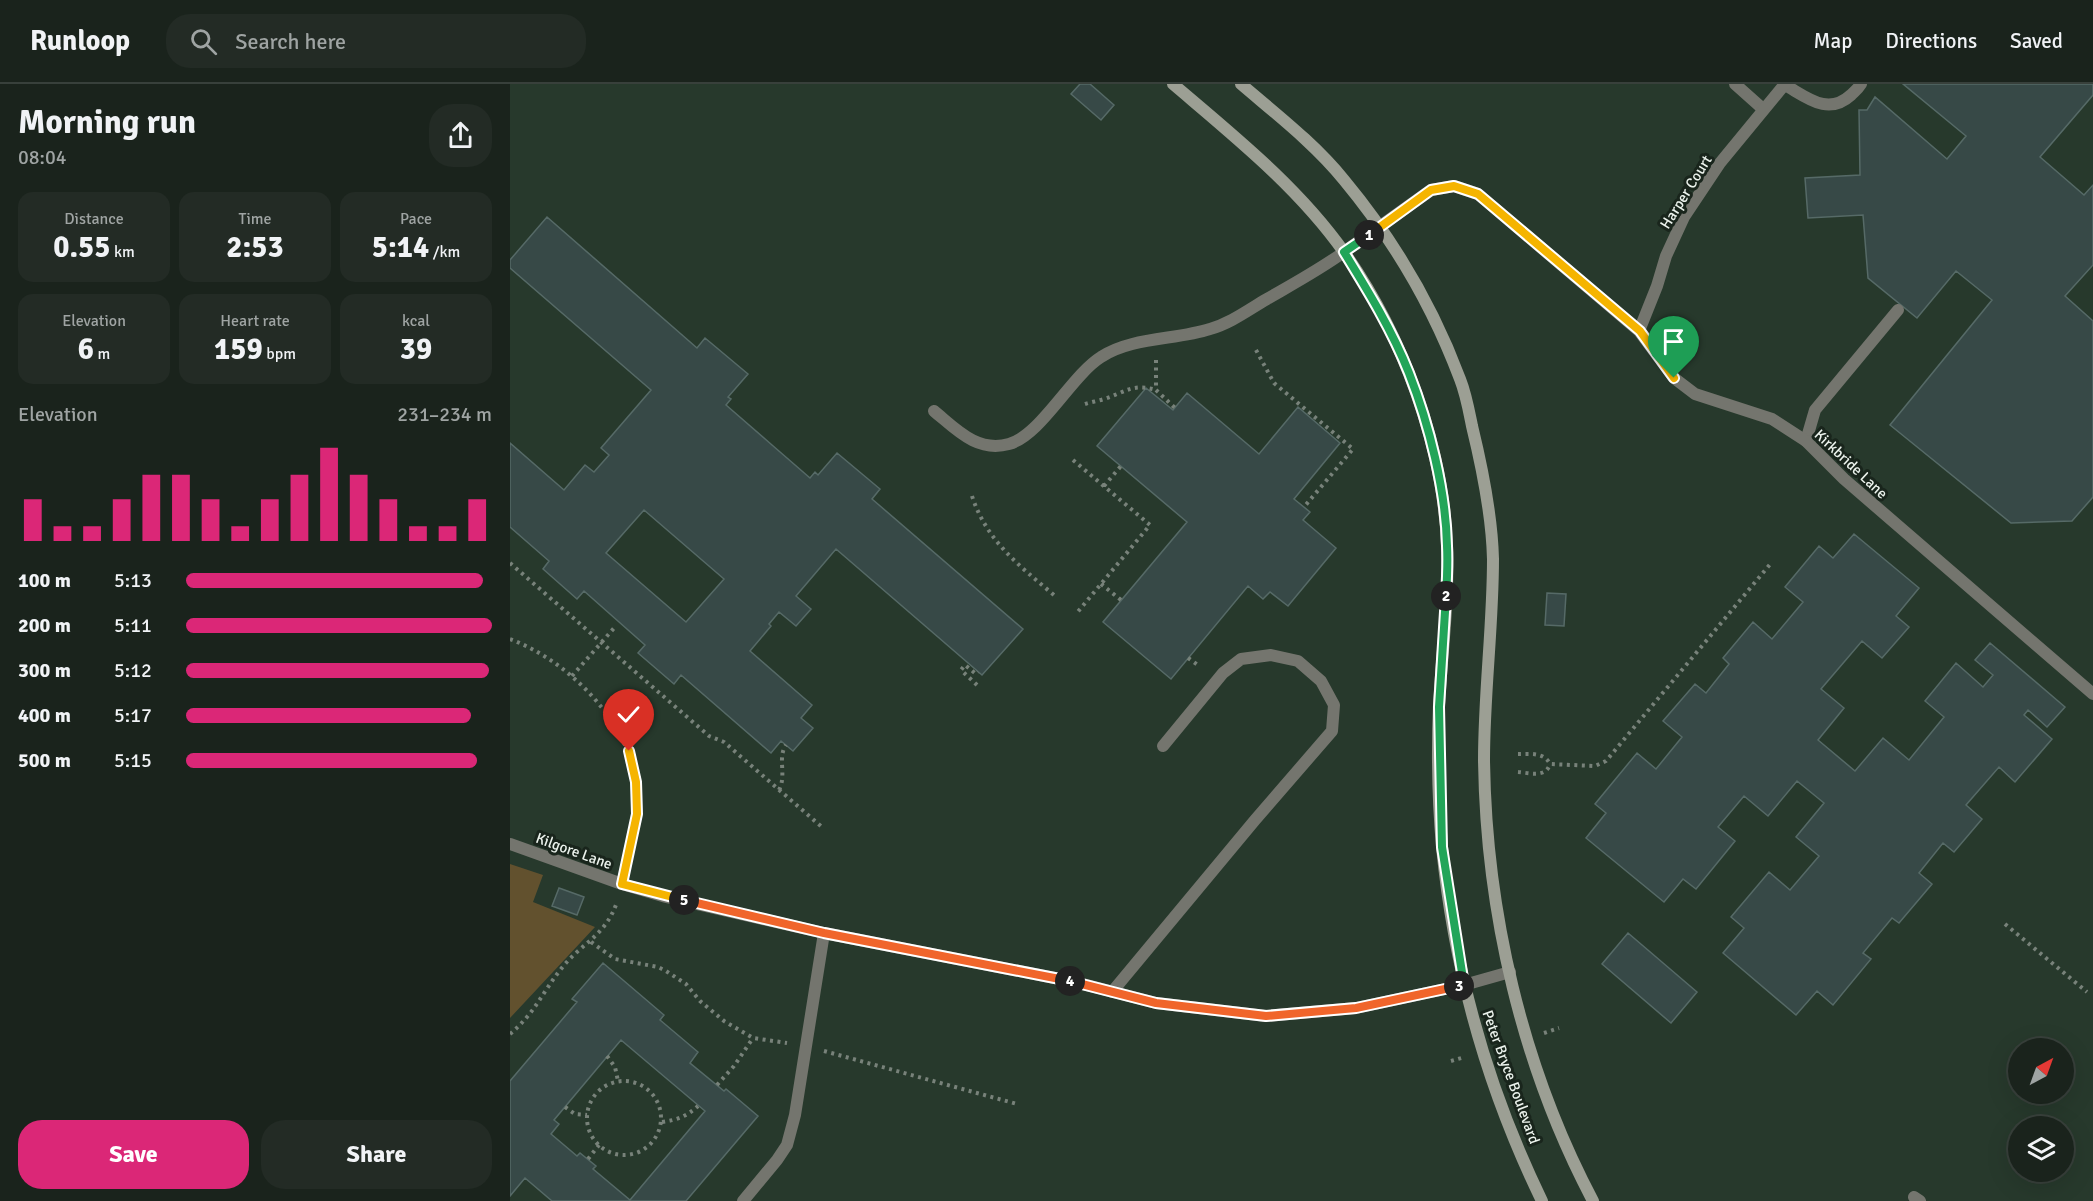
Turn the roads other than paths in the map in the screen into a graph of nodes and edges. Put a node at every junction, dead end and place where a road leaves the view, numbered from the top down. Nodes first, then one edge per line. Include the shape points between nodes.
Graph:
1 (1173, 84) edge
2 (1241, 84) edge
3 (1735, 84) edge
4 (1785, 84) edge
5 (1861, 84) edge
6 (1763, 109) junction
7 (1380, 227) junction
8 (1344, 252) junction
9 (1898, 310) dead end
10 (1640, 331) junction
11 (934, 411) dead end
12 (1806, 441) junction
13 (2093, 694) edge
14 (1163, 746) dead end
15 (510, 843) edge
16 (824, 933) junction
17 (1510, 972) junction
18 (1464, 985) junction
19 (1112, 992) junction
20 (743, 1201) edge
21 (1542, 1201) edge
22 (1593, 1201) edge

1 - 8 street, Peter Bryce Boulevard via 1272,171 1309,208
2 - 7 street, Peter Bryce Boulevard via 1342,177
3 - 6 street
4 - 5 street via 1808,99 1831,106 1843,102
4 - 6 street, Harper Court
6 - 10 street, Harper Court via 1684,217 1666,255
7 - 8 street, Kirkbride Lane
7 - 10 street, Kirkbride Lane via 1431,190 1454,186 1478,194
7 - 17 street, Peter Bryce Boulevard via 1418,285 1461,381 1483,470 1493,556 1484,763 1496,897
8 - 11 street, Kirkbride Lane via 1314,274 1225,324 1187,336 1133,343 1101,357 1030,432 1009,444 986,446 975,442
8 - 18 street, Peter Bryce Boulevard via 1378,307 1409,373 1442,494 1447,545 1439,707 1442,847
9 - 12 street via 1815,410
10 - 12 street, Kirkbride Lane via 1674,378 1695,394 1772,419
12 - 13 street, Kirkbride Lane via 1844,479
14 - 19 street via 1224,673 1241,659 1271,655 1298,661 1321,681 1334,705 1332,730
15 - 16 street, Kilgore Lane via 622,884
16 - 19 street, Kilgore Lane
16 - 20 street via 787,1145
17 - 18 street, Kilgore Lane
17 - 22 street, Peter Bryce Boulevard via 1527,1039 1561,1132
18 - 19 street, Kilgore Lane via 1356,1008 1266,1016 1156,1003
18 - 21 street, Peter Bryce Boulevard via 1505,1114

